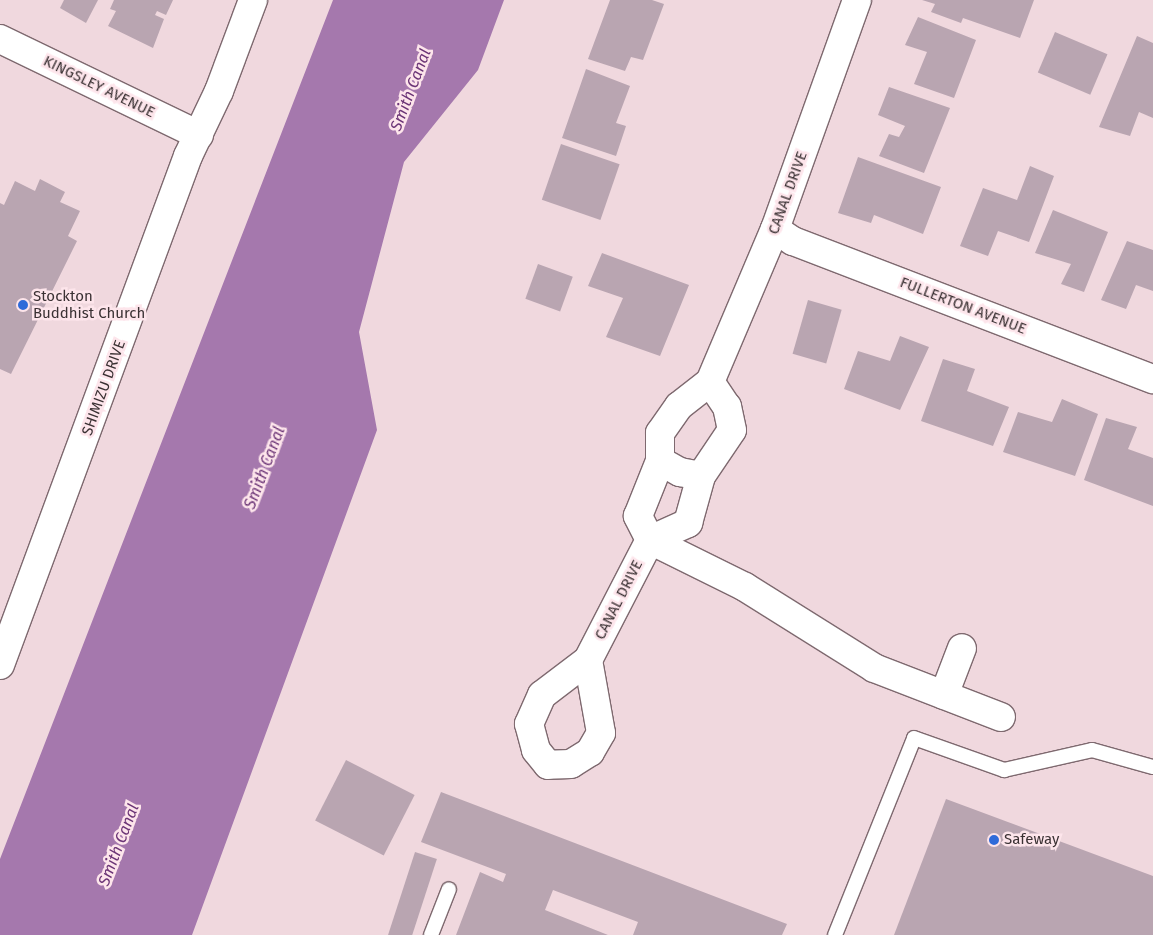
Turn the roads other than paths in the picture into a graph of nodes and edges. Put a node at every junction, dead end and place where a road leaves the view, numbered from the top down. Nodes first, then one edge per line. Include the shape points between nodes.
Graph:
1 (253, 0) edge
2 (857, 0) edge
3 (0, 39) edge
4 (199, 135) junction
5 (775, 229) junction
6 (1153, 378) edge
7 (710, 382) junction
8 (660, 461) junction
9 (701, 476) junction
10 (650, 540) junction
11 (962, 648) dead end
12 (588, 660) dead end
13 (0, 665) edge
14 (944, 695) junction
15 (1001, 717) dead end
16 (1153, 767) edge
17 (449, 889) dead end
18 (431, 935) edge
19 (835, 935) edge

1 - 4 street, SHIMIZU DRIVE
2 - 5 street, CANAL DRIVE
3 - 4 street, KINGSLEY AVENUE
4 - 13 street, SHIMIZU DRIVE
5 - 6 street, FULLERTON AVENUE via 793,241
5 - 7 street, CANAL DRIVE
7 - 8 street, CANAL DRIVE via 679,406 660,433
7 - 9 street via 727,407 732,430
8 - 9 street via 680,472
8 - 10 street, CANAL DRIVE via 638,516
9 - 10 street via 688,523
10 - 12 street, CANAL DRIVE
10 - 14 street via 744,587 866,664
11 - 14 street
14 - 15 street
16 - 19 lane via 1092,750 1004,770 914,738
17 - 18 lane

